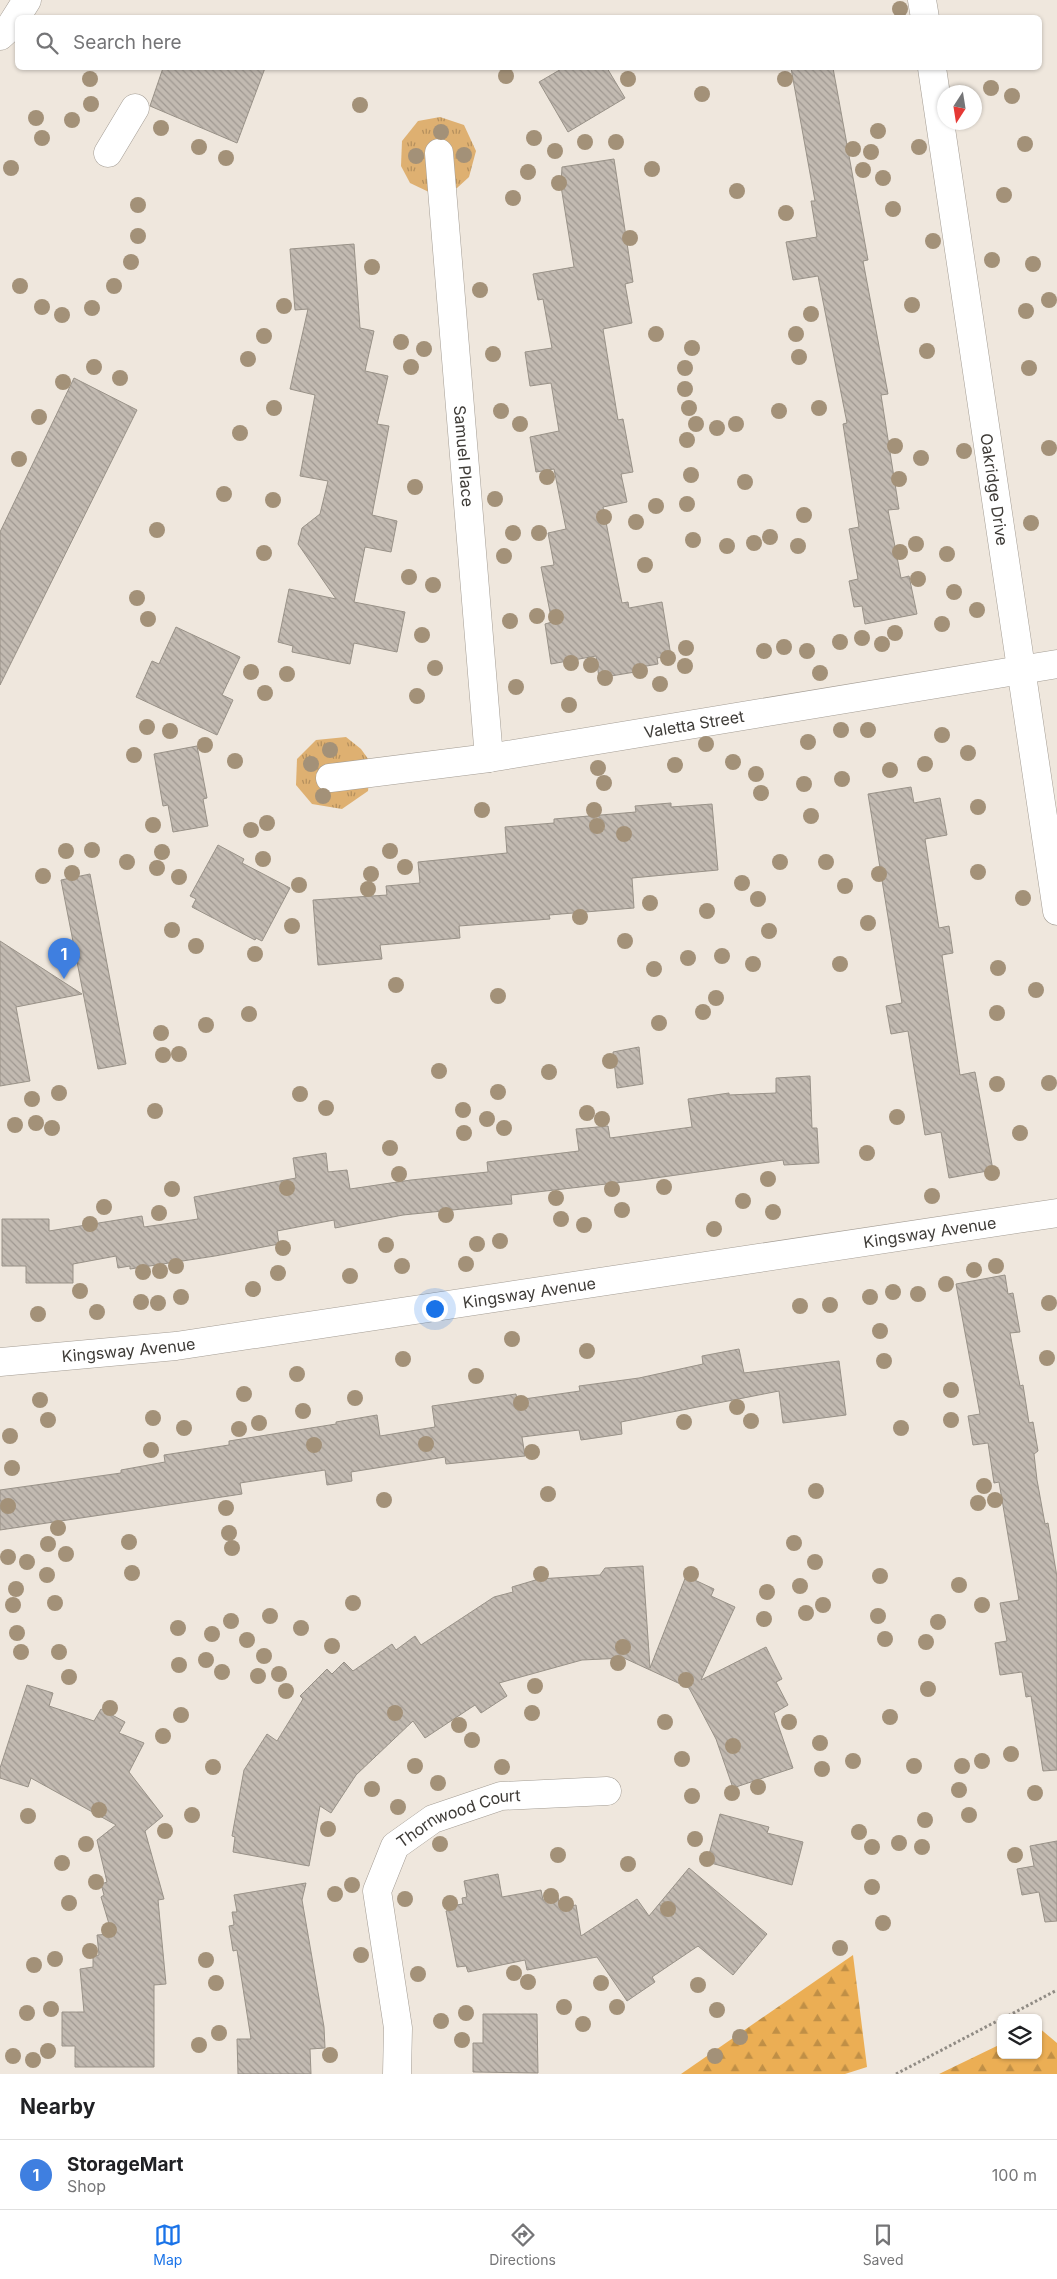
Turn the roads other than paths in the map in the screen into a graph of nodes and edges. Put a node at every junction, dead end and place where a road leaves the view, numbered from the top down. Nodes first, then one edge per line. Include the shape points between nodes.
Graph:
1 (27, 0) edge
2 (922, 0) edge
3 (18, 15) edge
4 (924, 15) edge
5 (15, 19) edge
6 (0, 36) edge
7 (932, 70) edge
8 (135, 108) dead end
9 (108, 153) dead end
10 (439, 154) dead end
11 (1057, 664) edge
12 (1020, 671) junction
13 (489, 758) junction
14 (330, 778) dead end
15 (1057, 911) edge
16 (1057, 1213) edge
17 (0, 1362) edge
18 (606, 1792) dead end
19 (397, 2074) edge

1 - 3 street
2 - 4 street
5 - 6 street
7 - 12 street, Oakridge Drive
8 - 9 street
10 - 13 street, Samuel Place
11 - 12 street, Valetta Street
12 - 13 street, Valetta Street
12 - 15 street, Oakridge Drive
13 - 14 street, Valetta Street
16 - 17 street, Kingsway Avenue via 176,1346
18 - 19 street, Thornwood Court via 502,1796 433,1819 395,1846 377,1891 398,2028

